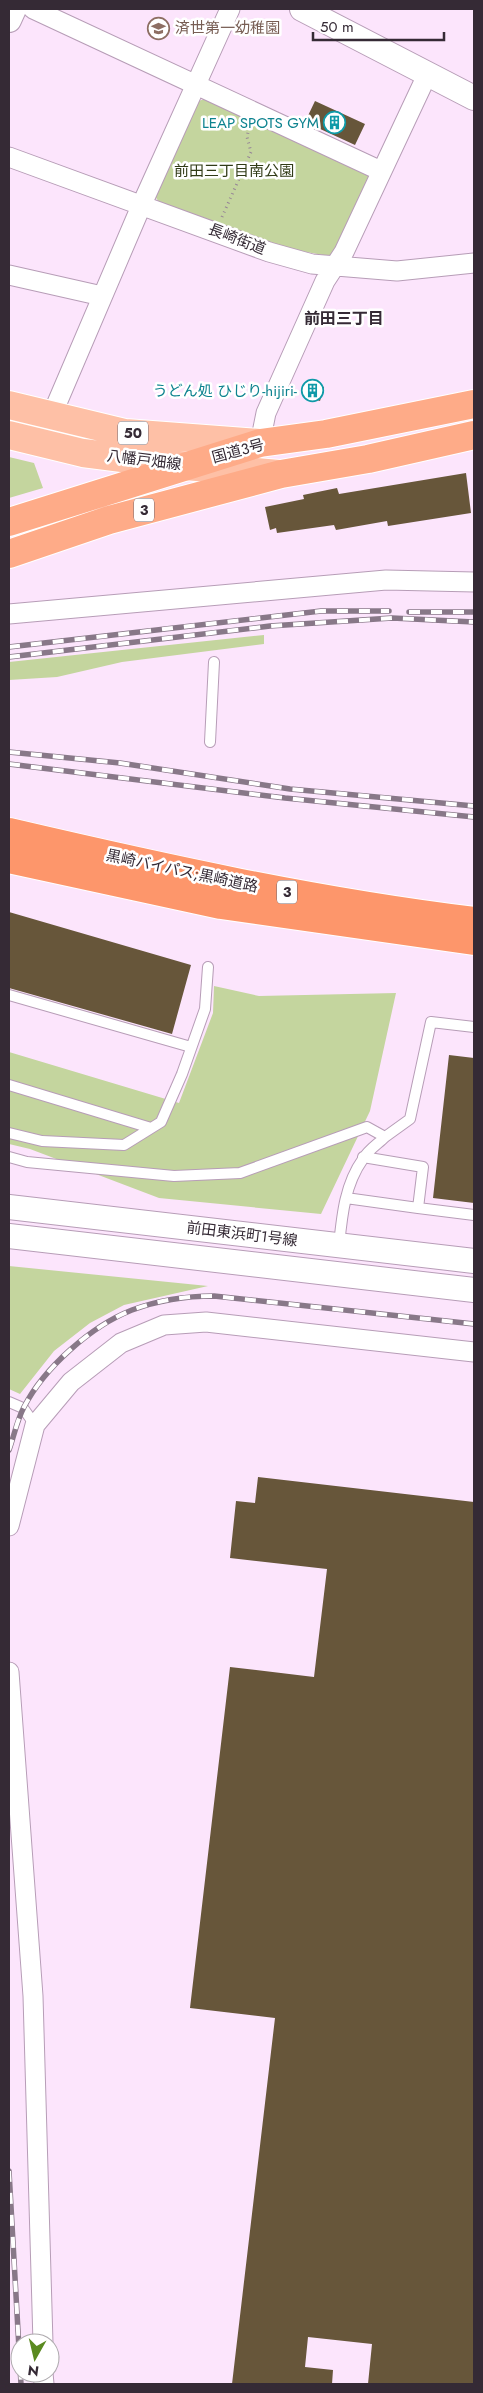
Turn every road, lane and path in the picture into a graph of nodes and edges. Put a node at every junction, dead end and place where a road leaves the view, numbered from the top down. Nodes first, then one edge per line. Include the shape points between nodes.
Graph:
1 (14, 9) edge
2 (33, 9) edge
3 (230, 9) edge
4 (302, 9) edge
5 (9, 20) edge
6 (427, 75) junction
7 (196, 84) junction
8 (474, 98) edge
9 (253, 111) junction
10 (9, 156) edge
11 (380, 172) junction
12 (142, 204) junction
13 (215, 231) junction
14 (474, 263) edge
15 (335, 266) junction
16 (9, 275) edge
17 (102, 296) junction
18 (474, 404) edge
19 (9, 405) edge
20 (51, 417) junction
21 (9, 435) edge
22 (474, 435) edge
23 (260, 443) junction
24 (185, 466) junction
25 (281, 474) junction
26 (9, 522) edge
27 (9, 554) edge
28 (474, 582) edge
29 (9, 614) edge
30 (214, 662) dead end
31 (210, 742) dead end
32 (9, 832) edge
33 (9, 859) edge
34 (228, 894) junction
35 (474, 904) edge
36 (474, 921) edge
37 (474, 941) edge
38 (474, 959) edge
39 (208, 967) dead end
40 (9, 995) edge
41 (474, 1027) edge
42 (191, 1047) junction
43 (9, 1085) edge
44 (151, 1128) junction
45 (9, 1133) edge
46 (385, 1137) junction
47 (9, 1157) edge
48 (363, 1158) junction
49 (346, 1198) junction
50 (9, 1207) edge
51 (418, 1208) junction
52 (474, 1215) edge
53 (9, 1236) edge
54 (339, 1245) junction
55 (474, 1261) edge
56 (474, 1290) edge
57 (474, 1352) edge
58 (9, 1402) edge
59 (35, 1425) junction
60 (9, 1526) edge
61 (9, 1672) edge
62 (10, 1721) edge
63 (42, 2333) edge

1 - 5 street
2 - 7 street
3 - 7 street
4 - 6 street
6 - 8 street
6 - 11 street
7 - 9 street
7 - 12 street
9 - 11 street
9 - 13 path via 247,137 251,152
10 - 12 street, 長崎街道
11 - 15 street
12 - 13 street, 長崎街道
12 - 17 street
13 - 15 street, 長崎街道 via 270,252 312,264
14 - 15 street, 長崎街道 via 397,271
15 - 23 street via 325,281 266,413
16 - 17 street
17 - 20 street
18 - 23 highway, 国道3号 / 3 via 326,434
19 - 20 main road, 八幡戸畑線 / 50
20 - 23 main road, 八幡戸畑線 / 50 via 125,433
21 - 24 main road, 八幡戸畑線 / 50 via 83,453
22 - 25 highway, 3 via 368,459
23 - 24 highway, 国道3号 / 3
24 - 25 main road, 八幡戸畑線 / 50
24 - 26 highway, 国道3号 / 3
25 - 27 highway, 3 via 109,520
28 - 29 street via 386,580
30 - 31 lane
32 - 34 highway, 黒崎バイパス;黒崎道路 / 3
33 - 34 highway, 黒崎バイパス;黒崎道路 / 3
34 - 35 highway
34 - 36 highway, 黒崎バイパス;黒崎道路 / 3
34 - 37 highway, 黒崎バイパス;黒崎道路 / 3
34 - 38 highway via 344,928
39 - 42 lane via 205,1009
40 - 42 lane
41 - 46 lane via 431,1022 410,1119
42 - 44 lane via 161,1122
43 - 44 lane
44 - 45 lane via 124,1144 42,1141
46 - 47 lane via 367,1127 240,1173 174,1176 28,1162
46 - 48 lane
48 - 49 lane
48 - 51 lane via 423,1166
49 - 51 lane
49 - 54 lane
50 - 54 street, 前田東浜町1号線
51 - 52 lane
53 - 56 street, 前田東浜町1号線
54 - 55 street, 前田東浜町1号線
57 - 59 street via 206,1322 164,1325 114,1348 71,1382
58 - 59 lane via 23,1408
59 - 60 street
61 - 62 street
62 - 63 street via 33,1996

